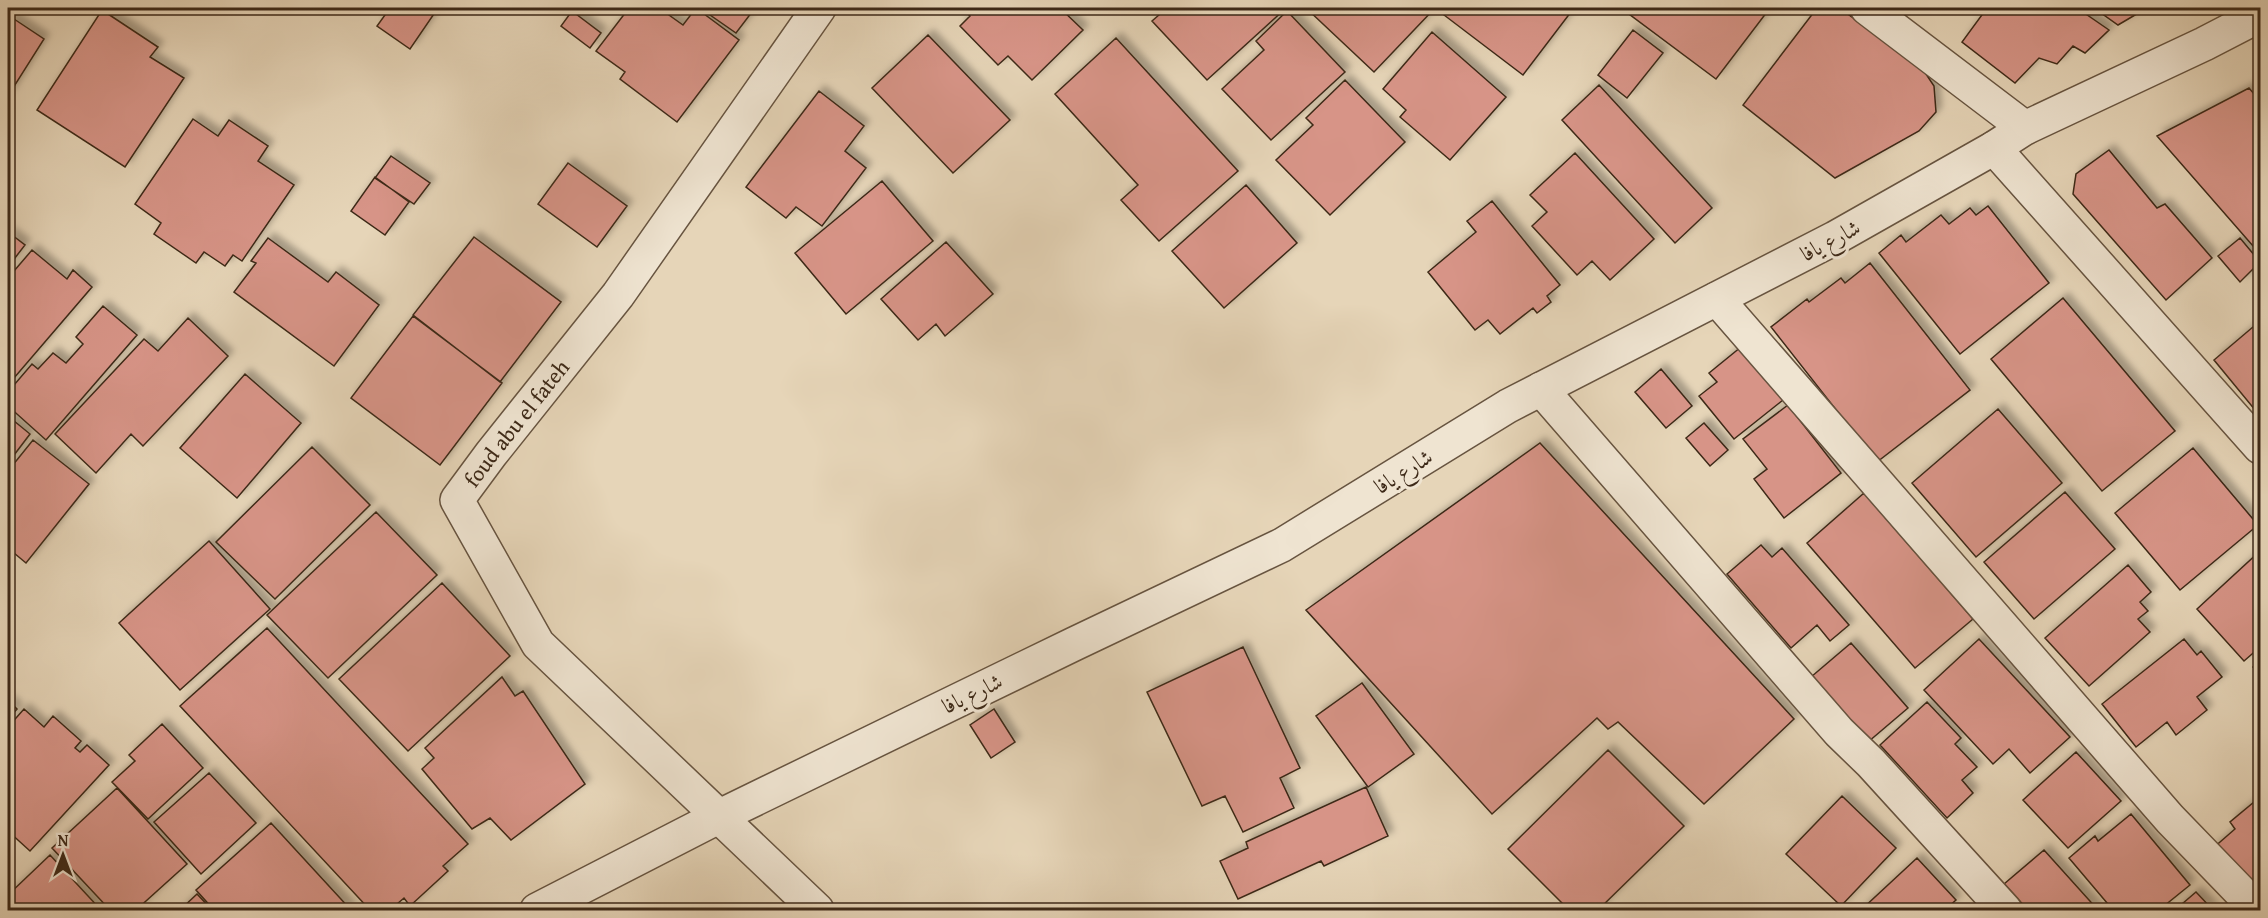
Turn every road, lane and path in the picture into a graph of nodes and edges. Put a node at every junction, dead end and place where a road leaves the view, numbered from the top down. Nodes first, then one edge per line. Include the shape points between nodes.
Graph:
1 (819, 8) edge
2 (1867, 8) edge
3 (2260, 15) edge
4 (2025, 128) junction
5 (1994, 148) junction
6 (1717, 299) junction
7 (1541, 388) junction
8 (2260, 447) edge
9 (720, 816) junction
10 (537, 910) edge
11 (817, 910) edge
12 (2005, 910) edge
13 (2258, 910) edge

1 - 9 street, foud abu el fateh via 618,295 457,500 538,645
2 - 4 street
3 - 4 street, شارع يافا
4 - 5 street, شارع يافا
5 - 6 street, شارع يافا
5 - 8 street
6 - 7 street, شارع يافا
6 - 13 street via 2170,819
7 - 9 street, شارع يافا via 1282,545
7 - 12 street via 1839,732
9 - 10 street, شارع يافا
9 - 11 street

